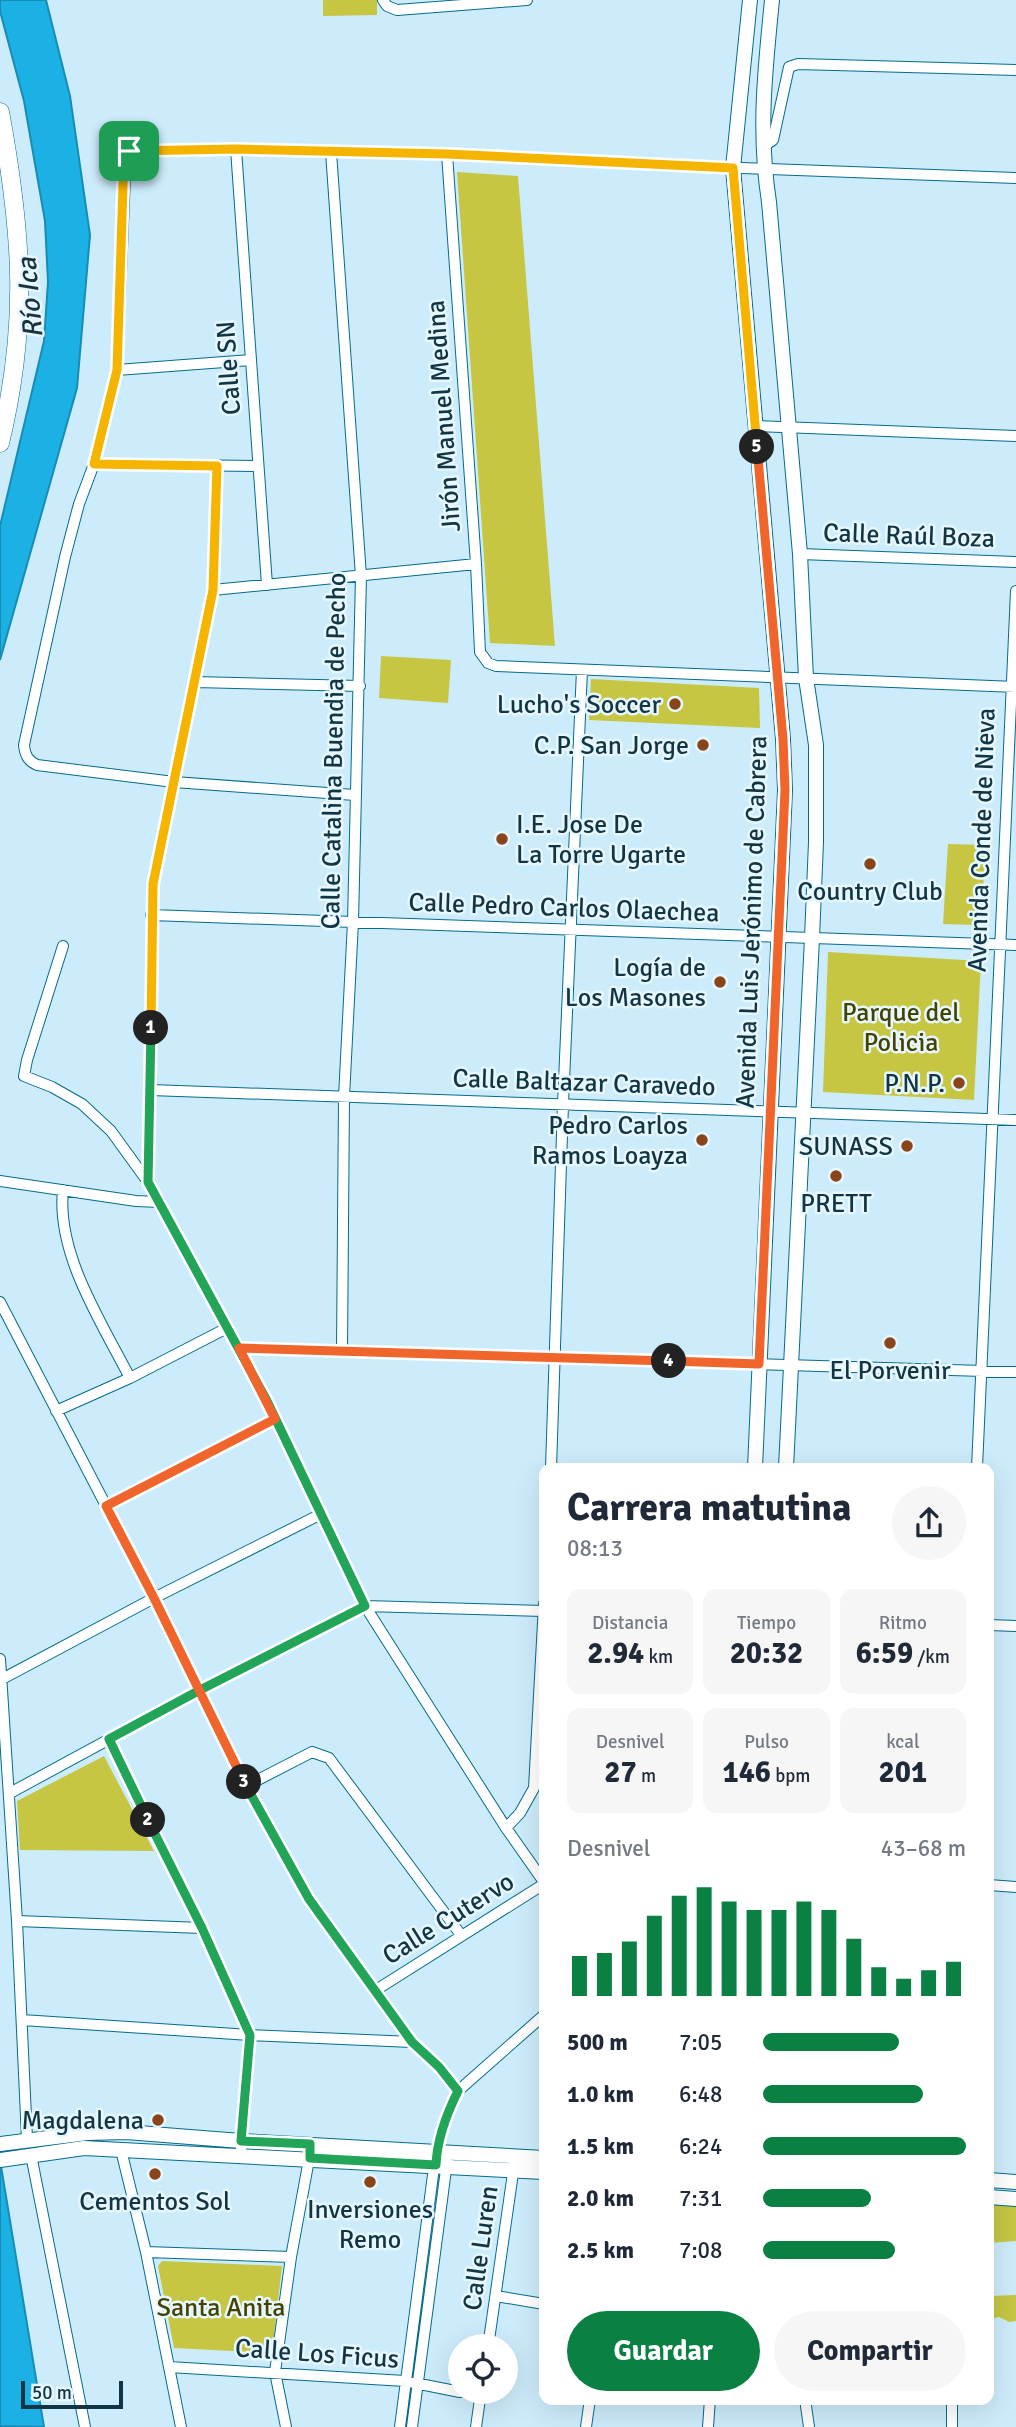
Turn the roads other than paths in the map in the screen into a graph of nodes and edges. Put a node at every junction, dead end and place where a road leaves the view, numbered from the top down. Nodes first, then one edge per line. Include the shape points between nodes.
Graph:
1 (383, 0) edge
2 (527, 0) edge
3 (750, 0) edge
4 (772, 0) edge
5 (1016, 70) edge
6 (0, 112) edge
7 (763, 147) junction
8 (236, 149) junction
9 (331, 152) junction
10 (447, 154) junction
11 (733, 168) junction
12 (764, 169) junction
13 (1016, 178) edge
14 (251, 360) junction
15 (117, 370) junction
16 (755, 426) junction
17 (789, 427) junction
18 (1016, 436) edge
19 (0, 443) edge
20 (94, 464) junction
21 (217, 466) junction
22 (258, 466) junction
23 (800, 554) junction
24 (1016, 562) edge
25 (476, 564) junction
26 (361, 576) junction
27 (267, 585) junction
28 (213, 590) junction
29 (1016, 591) edge
30 (582, 670) junction
31 (777, 677) junction
32 (806, 678) junction
33 (195, 682) junction
34 (360, 686) junction
35 (1013, 686) edge
36 (174, 782) junction
37 (355, 795) junction
38 (152, 915) junction
39 (353, 922) junction
40 (571, 930) junction
41 (778, 937) junction
42 (812, 938) junction
43 (999, 945) junction
44 (1016, 945) edge
45 (63, 946) dead end
46 (150, 1090) junction
47 (344, 1097) junction
48 (563, 1104) junction
49 (771, 1111) junction
50 (802, 1112) junction
51 (992, 1119) junction
52 (1016, 1120) edge
53 (0, 1181) edge
54 (148, 1182) junction
55 (63, 1190) junction
56 (160, 1202) junction
57 (0, 1302) edge
58 (227, 1328) junction
59 (239, 1348) junction
60 (342, 1351) junction
61 (556, 1358) junction
62 (759, 1364) junction
63 (790, 1365) junction
64 (981, 1371) junction
65 (1016, 1372) edge
66 (130, 1378) junction
67 (56, 1411) junction
68 (275, 1419) junction
69 (551, 1463) edge
70 (755, 1463) edge
71 (786, 1463) edge
72 (977, 1463) edge
73 (106, 1506) junction
74 (321, 1514) junction
75 (154, 1598) junction
76 (365, 1606) junction
77 (539, 1611) edge
78 (994, 1625) edge
79 (1016, 1626) edge
80 (0, 1659) edge
81 (2, 1679) junction
82 (200, 1690) junction
83 (539, 1700) edge
84 (109, 1739) junction
85 (246, 1786) junction
86 (10, 1793) junction
87 (506, 1828) junction
88 (539, 1876) edge
89 (994, 1885) edge
90 (539, 1886) edge
91 (1016, 1887) edge
92 (17, 1921) junction
93 (202, 1928) junction
94 (461, 1935) junction
95 (376, 1990) junction
96 (539, 2019) edge
97 (22, 2020) junction
98 (250, 2035) junction
99 (412, 2042) junction
100 (458, 2091) junction
101 (22, 2140) junction
102 (0, 2144) edge
103 (241, 2148) junction
104 (121, 2150) junction
105 (310, 2151) junction
106 (26, 2156) junction
107 (442, 2159) junction
108 (539, 2159) edge
109 (0, 2160) edge
110 (514, 2162) junction
111 (539, 2170) edge
112 (994, 2180) edge
113 (1016, 2182) edge
114 (994, 2197) edge
115 (1016, 2199) edge
116 (146, 2252) junction
117 (291, 2257) junction
118 (496, 2296) junction
119 (539, 2303) edge
120 (490, 2334) edge
121 (169, 2367) junction
122 (275, 2372) junction
123 (405, 2381) junction
124 (417, 2385) junction
125 (448, 2390) edge
126 (479, 2404) edge
127 (589, 2405) edge
128 (710, 2405) edge
129 (806, 2405) edge
130 (952, 2405) edge
131 (85, 2427) edge
132 (181, 2427) edge
133 (286, 2427) edge
134 (400, 2427) edge
135 (412, 2427) edge
136 (476, 2427) edge
137 (586, 2427) edge
138 (708, 2427) edge
139 (809, 2427) edge
140 (953, 2427) edge

1 - 2 street via 397,10
3 - 11 street, Avenida Luis Jerónimo de Cabrera
4 - 7 street via 762,102
5 - 7 street via 789,67 773,140
6 - 19 main road via 16,215 20,287 16,360
7 - 12 street
8 - 9 street
8 - 14 street, Calle SN
8 - 15 street via 133,151 124,155
9 - 10 street
9 - 26 street, Calle Catalina Buendia de Pecho
10 - 11 street
10 - 25 street, Jirón Manuel Medina
11 - 12 street
11 - 16 street, Avenida Luis Jerónimo de Cabrera
12 - 13 street
12 - 17 street
14 - 15 street
14 - 22 street, Calle SN
15 - 20 street
16 - 17 street
16 - 31 street, Avenida Luis Jerónimo de Cabrera
17 - 18 street
17 - 23 street
20 - 21 street
20 - 36 street via 65,557 24,745 37,765
21 - 22 street
21 - 28 street
22 - 27 street, Calle SN
23 - 24 street, Calle Raúl Boza
23 - 32 street
25 - 26 street
25 - 30 street, Jirón Manuel Medina via 480,652 488,663
26 - 27 street
26 - 34 street, Calle Catalina Buendia de Pecho
27 - 28 street
28 - 33 street
29 - 35 street, Avenida Conde de Nieva
30 - 31 street
30 - 40 street
31 - 32 street
31 - 41 street, Avenida Luis Jerónimo de Cabrera via 785,790
32 - 35 street
32 - 42 street via 816,745
33 - 34 street
33 - 36 street
34 - 37 street, Calle Catalina Buendia de Pecho
35 - 43 street, Avenida Conde de Nieva
36 - 37 street
36 - 38 street via 153,884
37 - 39 street, Calle Catalina Buendia de Pecho
38 - 39 street, Calle Pedro Carlos Olaechea
38 - 46 street
39 - 40 street, Calle Pedro Carlos Olaechea
39 - 47 street, Calle Catalina Buendia de Pecho
40 - 41 street, Calle Pedro Carlos Olaechea
40 - 48 street
41 - 42 street, Calle Pedro Carlos Olaechea
41 - 49 street, Avenida Luis Jerónimo de Cabrera
42 - 43 street, Calle Pedro Carlos Olaechea
42 - 50 street
43 - 44 street, Calle Pedro Carlos Olaechea
43 - 51 street, Avenida Conde de Nieva
45 - 54 street via 23,1072 26,1078 82,1104 111,1131
46 - 47 street, Calle Baltazar Caravedo
46 - 54 street
47 - 48 street, Calle Baltazar Caravedo
47 - 60 street, Calle Catalina Buendia de Pecho
48 - 49 street, Calle Baltazar Caravedo
48 - 61 street
49 - 50 street, Calle Baltazar Caravedo
49 - 62 street, Avenida Luis Jerónimo de Cabrera
50 - 51 street, Calle Baltazar Caravedo
50 - 63 street
51 - 52 street, Calle Baltazar Caravedo
51 - 64 street, Avenida Conde de Nieva
53 - 55 street
54 - 56 street
55 - 56 street
55 - 66 street via 61,1209 73,1262
56 - 58 street
57 - 67 street
58 - 59 street
58 - 66 street
59 - 60 street
59 - 68 street
60 - 61 street
61 - 62 street
61 - 69 street
62 - 63 street
62 - 70 street, Avenida Luis Jerónimo de Cabrera
63 - 64 street
63 - 71 street
64 - 65 street
64 - 72 street, Avenida Conde de Nieva
66 - 67 street
67 - 73 street
68 - 73 street
68 - 74 street
73 - 75 street
74 - 75 street
74 - 76 street
75 - 81 street
75 - 82 street
76 - 77 street
76 - 82 street
76 - 87 street
78 - 79 street
80 - 81 street
81 - 86 street
82 - 84 street
82 - 85 street
83 - 87 street via 534,1788
84 - 86 street
84 - 93 street
85 - 94 street via 312,1752 329,1758
85 - 95 street via 309,1899
86 - 92 street
87 - 88 street
89 - 91 street
90 - 94 street, Calle Cutervo
92 - 93 street
92 - 97 street
93 - 98 street
94 - 95 street, Calle Cutervo
95 - 99 street
96 - 100 street
97 - 98 street
97 - 101 street
98 - 99 street
98 - 103 street
99 - 100 street
100 - 107 street via 442,2136
101 - 102 street
101 - 103 street via 127,2132
103 - 104 street
103 - 105 street
104 - 106 street via 85,2148
104 - 116 street
105 - 107 street
105 - 117 street
106 - 109 street
106 - 131 street
107 - 110 street
107 - 123 street
107 - 124 street
108 - 110 street
110 - 111 street
110 - 118 street, Calle Luren
112 - 113 street
114 - 115 street
116 - 117 street
116 - 121 street
117 - 122 street
118 - 119 street
118 - 120 street, Calle Luren
121 - 122 street, Calle Los Ficus
121 - 132 street
122 - 123 street, Calle Los Ficus
122 - 133 street
123 - 124 street, Calle Los Ficus
123 - 134 street
124 - 125 street, Calle Los Ficus
124 - 135 street
126 - 136 street
127 - 137 street
128 - 138 street
129 - 139 street
130 - 140 street

